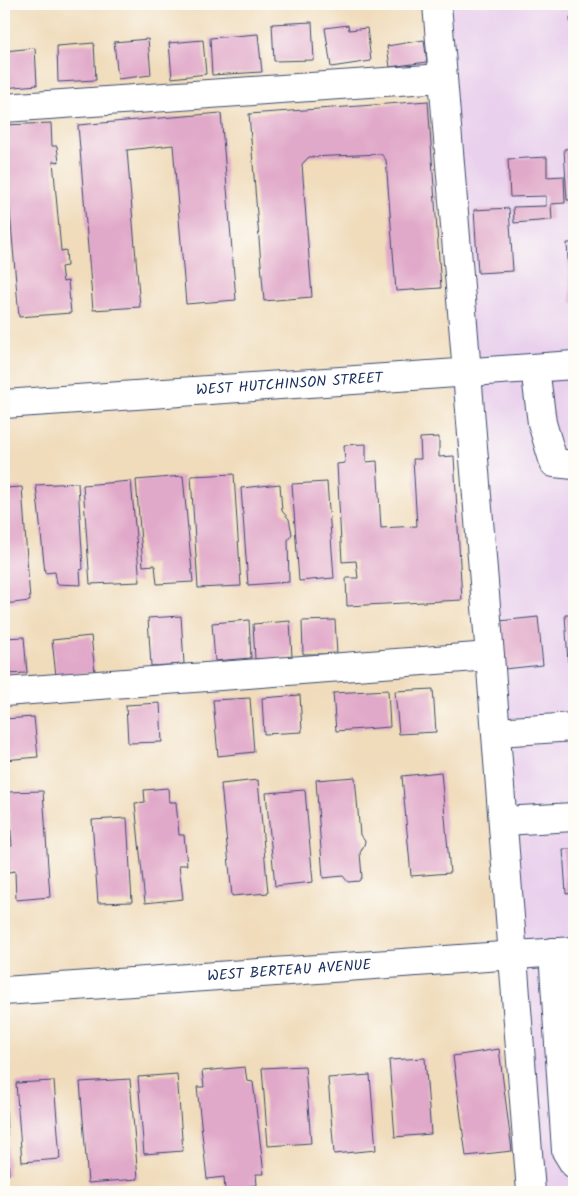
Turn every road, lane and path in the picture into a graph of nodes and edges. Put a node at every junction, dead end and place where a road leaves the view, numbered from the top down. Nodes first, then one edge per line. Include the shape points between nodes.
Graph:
1 (437, 4) edge
2 (443, 78) junction
3 (4, 108) edge
4 (574, 365) edge
5 (534, 368) junction
6 (467, 373) junction
7 (4, 404) edge
8 (574, 465) edge
9 (490, 656) junction
10 (4, 692) edge
11 (574, 727) edge
12 (496, 732) junction
13 (574, 817) edge
14 (503, 821) junction
15 (563, 952) edge
16 (513, 955) junction
17 (4, 991) edge
18 (574, 1164) edge
19 (531, 1192) edge

1 - 2 street
2 - 3 street
2 - 6 street
4 - 5 street, WEST HUTCHINSON STREET
5 - 6 street, WEST HUTCHINSON STREET
5 - 8 street via 542,423 554,463
6 - 7 street, WEST HUTCHINSON STREET
6 - 9 street
9 - 10 street
9 - 12 street
11 - 12 street
12 - 14 street
13 - 14 street
14 - 16 street
15 - 16 street, WEST BERTEAU AVENUE
15 - 18 street via 566,1150
16 - 17 street, WEST BERTEAU AVENUE
16 - 19 street

